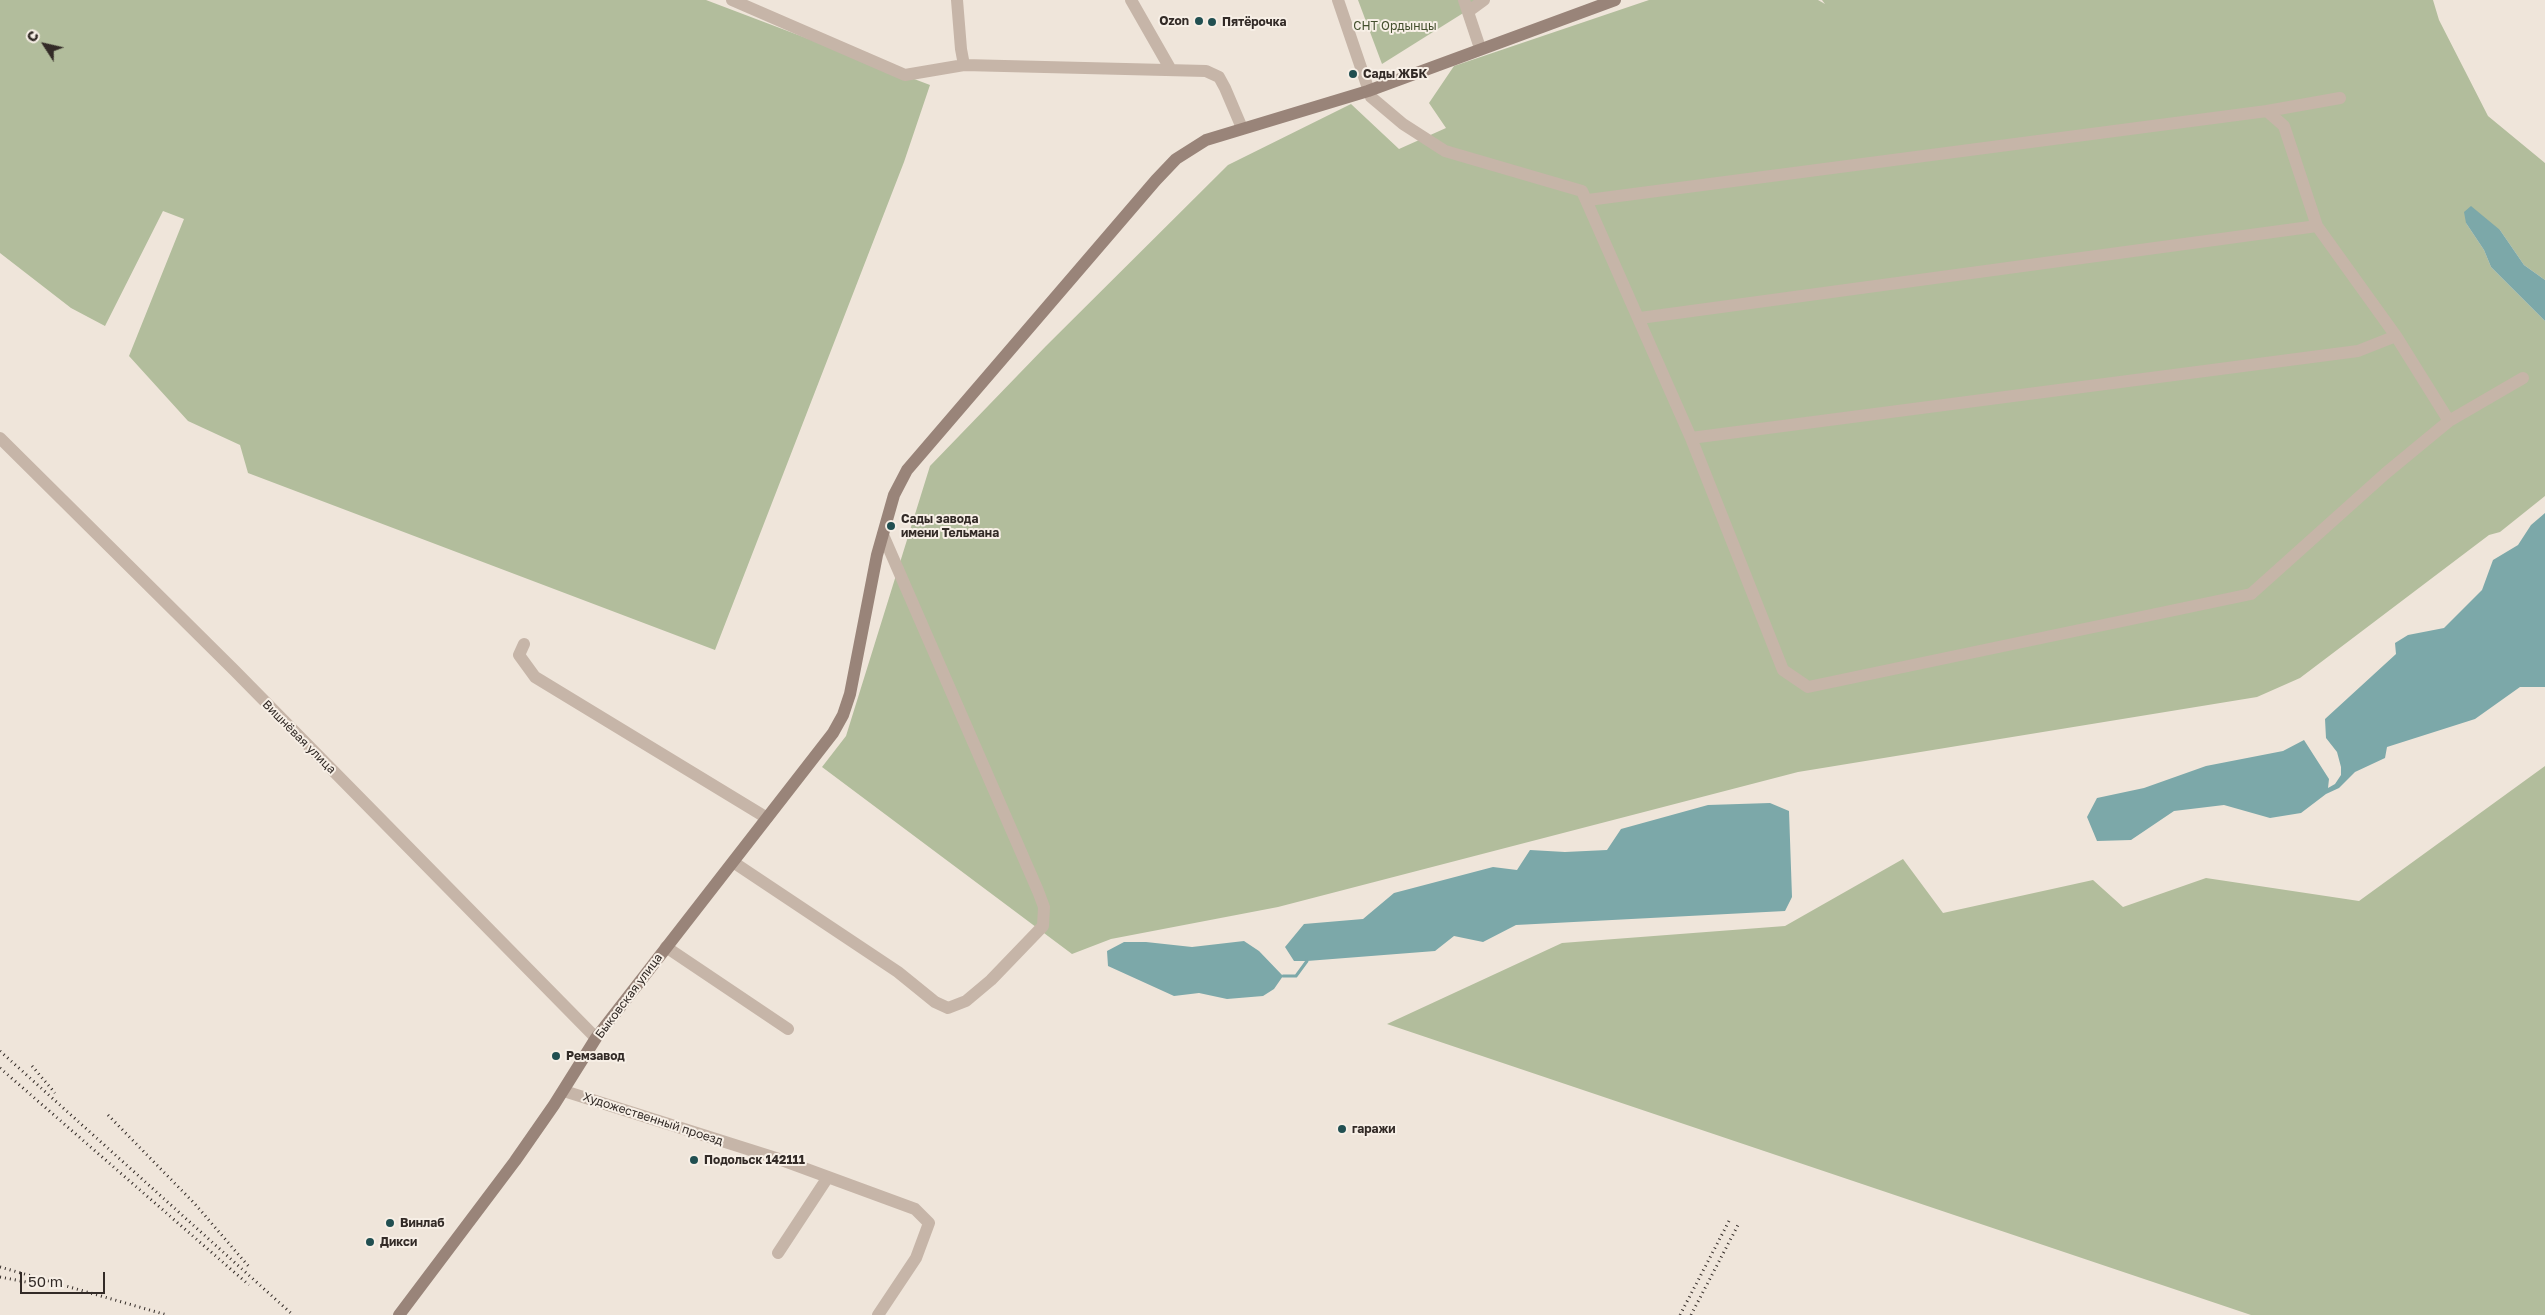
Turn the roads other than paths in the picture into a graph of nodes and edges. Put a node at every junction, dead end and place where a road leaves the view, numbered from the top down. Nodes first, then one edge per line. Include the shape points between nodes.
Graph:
1 (732, 0) edge
2 (957, 0) edge
3 (1131, 0) edge
4 (1338, 0) edge
5 (1484, 0) edge
6 (1615, 0) edge
7 (746, 3) edge
8 (1466, 6) edge
9 (1480, 48) junction
10 (964, 65) junction
11 (1172, 70) junction
12 (1368, 91) junction
13 (2340, 98) dead end
14 (2267, 111) junction
15 (1242, 128) junction
16 (1588, 200) junction
17 (2316, 226) junction
18 (1640, 318) junction
19 (2396, 336) junction
20 (2523, 378) dead end
21 (2449, 421) junction
22 (0, 438) edge
23 (1691, 438) junction
24 (883, 535) junction
25 (524, 644) dead end
26 (767, 818) junction
27 (733, 862) junction
28 (666, 947) junction
29 (788, 1029) dead end
30 (596, 1038) junction
31 (564, 1091) junction
32 (828, 1177) junction
33 (778, 1253) dead end
34 (399, 1315) edge
35 (878, 1315) edge

1 - 7 street
2 - 10 street
3 - 11 street
4 - 12 street
5 - 8 street
6 - 9 street, Быковская улица
7 - 10 street via 905,74
8 - 9 street
9 - 12 street, Быковская улица
10 - 11 street
11 - 15 street via 1206,71 1219,77
12 - 15 street, Быковская улица
12 - 16 street via 1404,124 1445,151 1582,191
13 - 14 street
14 - 16 street
14 - 17 street via 2284,126
15 - 24 street, Быковская улица via 1206,140 1176,159 1156,180 913,463 894,495
16 - 18 street
17 - 18 street
17 - 19 street
18 - 23 street
19 - 21 street
19 - 23 street via 2358,351
20 - 21 street
21 - 23 street via 2251,594 1808,687 1783,670
22 - 30 street, Вишнёвая улица via 235,671
24 - 26 street, Быковская улица via 843,715 833,733
24 - 27 street via 1038,891 1044,907 1043,926 966,1001 948,1008
25 - 26 street via 519,655 535,677
26 - 27 street, Быковская улица
27 - 28 street, Быковская улица
28 - 29 street
28 - 30 street, Быковская улица
30 - 31 street, Быковская улица
31 - 32 street, Художественный проезд
31 - 34 street, Быковская улица
32 - 33 street
32 - 35 street, Художественный проезд via 915,1209 929,1223 916,1258

